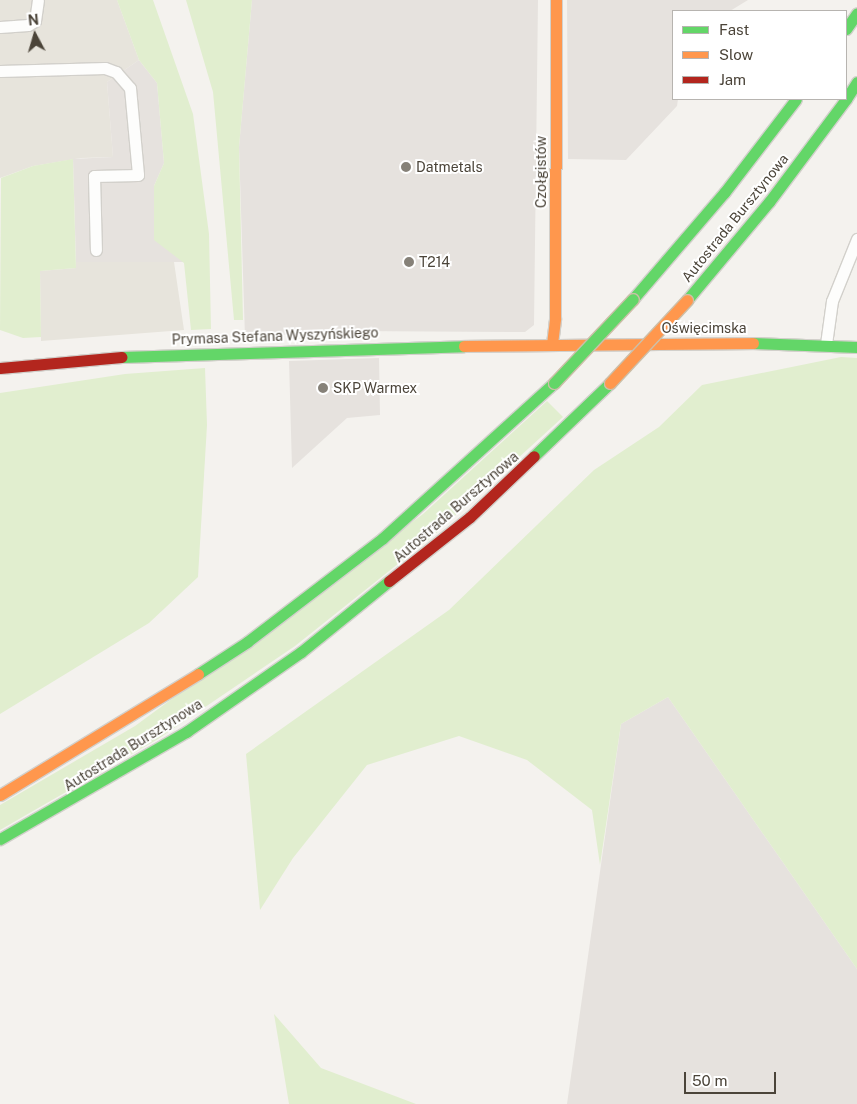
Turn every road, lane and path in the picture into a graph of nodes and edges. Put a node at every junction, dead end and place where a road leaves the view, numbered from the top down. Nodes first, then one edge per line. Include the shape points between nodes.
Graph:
1 (38, 0) edge
2 (556, 0) edge
3 (857, 13) edge
4 (0, 27) edge
5 (847, 28) edge
6 (0, 71) edge
7 (857, 82) edge
8 (847, 97) edge
9 (795, 100) edge
10 (845, 100) edge
11 (857, 239) edge
12 (96, 250) dead end
13 (552, 344) junction
14 (826, 344) junction
15 (857, 346) edge
16 (24, 366) junction
17 (0, 368) edge
18 (0, 373) edge
19 (0, 795) edge
20 (0, 839) edge

1 - 4 street via 35,21 28,25
2 - 13 main road, Czołgistów via 555,318
3 - 5 main road
6 - 12 street via 105,68 116,72 130,88 138,176 94,176
7 - 8 main road, Autostrada Bursztynowa
9 - 19 main road, Autostrada Bursztynowa, bridge via 724,193 634,300 554,383 383,538 247,642 135,715
10 - 20 main road, Autostrada Bursztynowa, bridge via 769,202 687,300 610,383 470,517 386,587 256,684 161,747
11 - 14 street via 832,301
13 - 14 main road, Oświęcimska
13 - 16 main road, Prymasa Stefana Wyszyńskiego via 156,354
14 - 15 main road, Oświęcimska
16 - 17 main road, Prymasa Stefana Wyszyńskiego
16 - 18 main road

